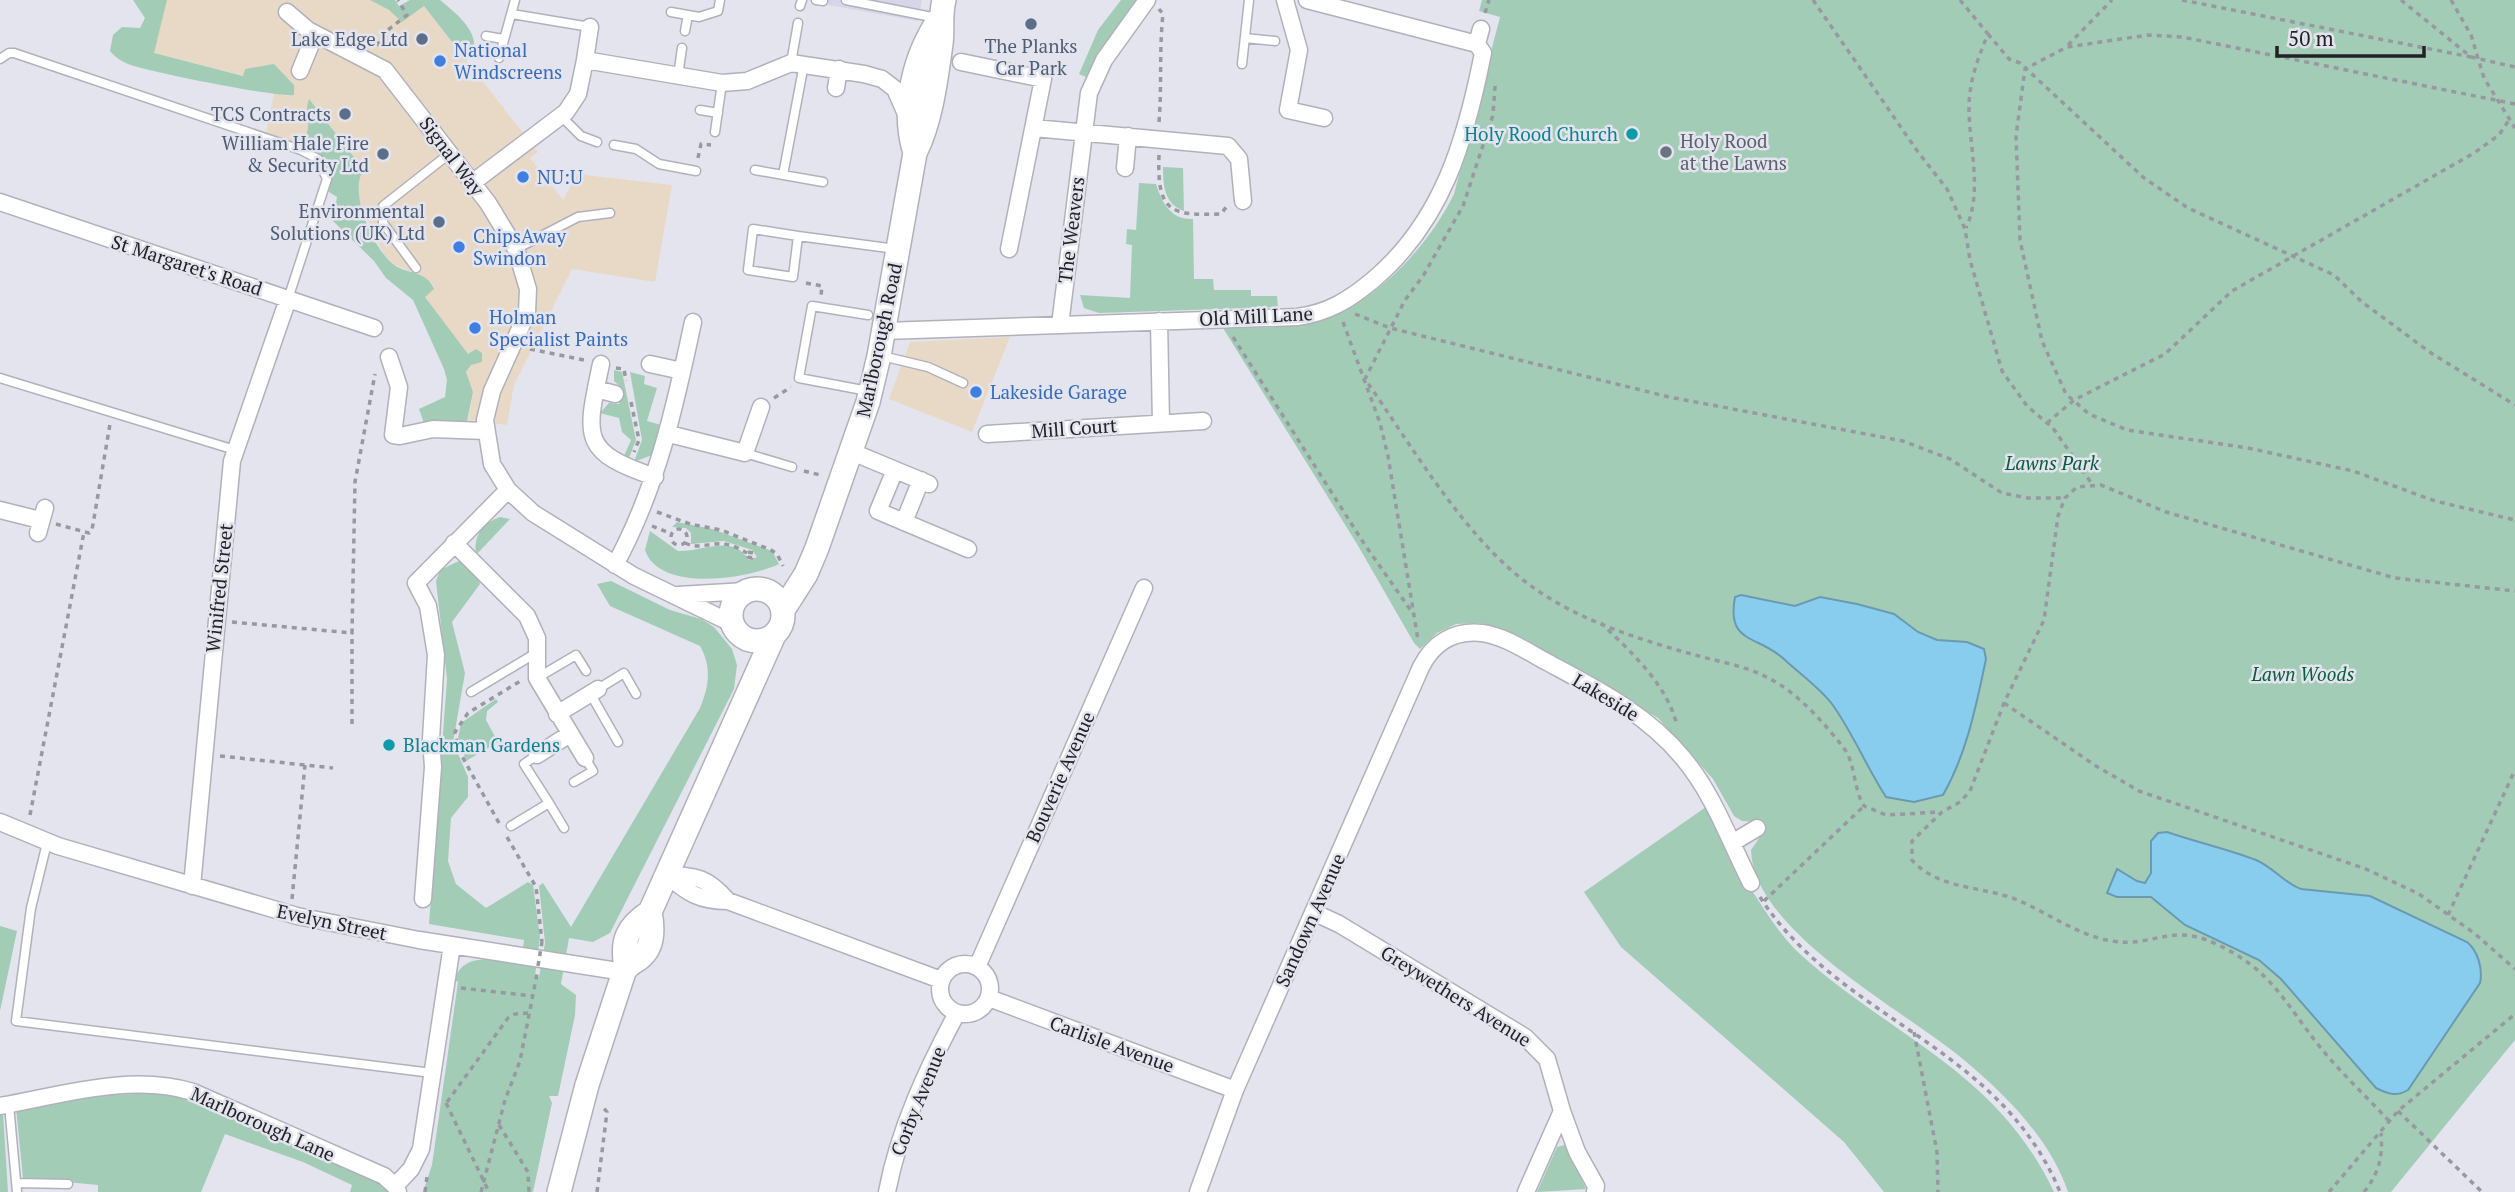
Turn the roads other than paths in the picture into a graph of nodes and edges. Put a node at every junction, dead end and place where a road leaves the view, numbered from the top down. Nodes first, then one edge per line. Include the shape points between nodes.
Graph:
1 (515, 0) edge
2 (720, 0) edge
3 (846, 0) edge
4 (1249, 0) edge
5 (1285, 0) edge
6 (1307, 0) edge
7 (1152, 4) edge
8 (287, 6) edge
9 (942, 9) edge
10 (671, 12) dead end
11 (512, 14) junction
12 (688, 15) junction
13 (798, 23) dead end
14 (590, 27) joint
15 (685, 31) dead end
16 (315, 34) junction
17 (486, 36) dead end
18 (1245, 38) junction
19 (503, 39) junction
20 (1275, 41) dead end
21 (682, 48) dead end
22 (499, 58) dead end
23 (0, 59) edge
24 (585, 60) junction
25 (961, 62) dead end
26 (797, 64) junction
27 (1242, 64) dead end
28 (839, 69) junction
29 (299, 71) dead end
30 (678, 76) junction
31 (722, 83) junction
32 (836, 88) dead end
33 (700, 110) dead end
34 (718, 113) junction
35 (561, 116) junction
36 (1324, 118) dead end
37 (908, 119) junction
38 (1034, 128) junction
39 (715, 132) road end
40 (1082, 135) junction
41 (1128, 136) junction
42 (597, 142) dead end
43 (614, 145) dead end
44 (915, 153) junction
45 (449, 154) junction
46 (1125, 168) dead end
47 (755, 170) dead end
48 (696, 171) road end
49 (783, 175) junction
50 (823, 182) dead end
51 (472, 183) junction
52 (1243, 201) road end
53 (0, 202) edge
54 (610, 213) dead end
55 (798, 236) junction
56 (1009, 248) dead end
57 (516, 249) junction
58 (899, 250) junction
59 (416, 268) dead end
60 (288, 299) junction
61 (1159, 321) junction
62 (693, 322) dead end
63 (876, 323) junction
64 (1060, 325) junction
65 (374, 328) dead end
66 (880, 356) junction
67 (383, 361) road end
68 (601, 364) dead end
69 (650, 364) dead end
70 (682, 371) junction
71 (0, 378) edge
72 (963, 383) dead end
73 (596, 389) junction
74 (871, 392) junction
75 (615, 394) dead end
76 (761, 407) dead end
77 (1203, 421) dead end
78 (1161, 423) junction
79 (485, 431) junction
80 (669, 434) junction
81 (987, 434) dead end
82 (234, 450) junction
83 (852, 452) junction
84 (745, 453) junction
85 (792, 467) road end
86 (895, 470) junction
87 (655, 477) junction
88 (508, 490) junction
89 (0, 510) edge
90 (41, 520) road end
91 (904, 522) junction
92 (454, 543) junction
93 (968, 549) dead end
94 (811, 561) junction
95 (615, 565) junction
96 (1144, 588) dead end
97 (752, 590) junction
98 (672, 595) junction
99 (783, 610) junction
100 (733, 627) junction
101 (774, 635) junction
102 (1430, 651) joint
103 (536, 653) junction
104 (586, 671) dead end
105 (537, 674) junction
106 (594, 691) junction
107 (747, 691) junction
108 (471, 692) dead end
109 (636, 694) dead end
110 (557, 714) junction
111 (570, 734) junction
112 (618, 742) dead end
113 (537, 755) joint
114 (585, 758) joint
115 (575, 782) dead end
116 (548, 803) junction
117 (0, 822) edge
118 (511, 826) dead end
119 (564, 828) dead end
120 (1757, 828) dead end
121 (47, 843) junction
122 (1732, 843) junction
123 (667, 874) junction
124 (1752, 883) road end
125 (192, 886) junction
126 (423, 899) dead end
127 (1313, 912) junction
128 (452, 945) junction
129 (977, 967) junction
130 (625, 969) junction
131 (941, 981) junction
132 (989, 998) junction
133 (957, 1013) junction
134 (432, 1073) junction
135 (1235, 1090) junction
136 (4, 1106) edge
137 (1562, 1111) junction
138 (68, 1184) dead end
139 (17, 1188) edge
140 (397, 1189) edge
141 (559, 1192) edge
142 (887, 1192) edge
143 (1198, 1192) edge
144 (1526, 1192) edge
145 (1595, 1192) edge

1 - 11 lane
2 - 12 lane via 718,11
3 - 9 lane
4 - 18 lane
5 - 36 street via 1299,50 1289,110
6 - 61 street, Old Mill Lane via 1479,36 1483,50 1455,164 1421,230 1396,259 1337,307 1297,317
7 - 40 street, The Weavers via 1117,41 1095,78
8 - 16 street, Signal Way
9 - 37 main road, Marlborough Road via 918,63
9 - 44 main road, Marlborough Road via 941,45 926,126
10 - 12 lane
11 - 14 lane
11 - 19 lane
12 - 15 lane
13 - 26 lane
14 - 24 street
16 - 29 street
16 - 45 street, Signal Way via 371,60 390,75
17 - 19 lane
18 - 20 lane
18 - 27 lane
19 - 22 lane
21 - 30 lane
23 - 60 lane via 14,53 318,159 327,179
24 - 30 street
24 - 35 street via 578,94
25 - 38 street via 1043,79
26 - 28 street
26 - 31 street
26 - 49 lane
28 - 32 street
28 - 37 street via 890,83
30 - 31 street
31 - 34 lane
33 - 34 lane
34 - 39 lane
35 - 42 lane via 581,136
35 - 51 street
37 - 44 main road, Marlborough Road
38 - 40 street
38 - 56 street
40 - 41 street
40 - 64 street, The Weavers
41 - 46 street
41 - 52 street via 1223,144 1234,149
43 - 48 lane via 636,149 659,164
44 - 58 main road, Marlborough Road
45 - 51 street, Signal Way
45 - 59 lane via 383,206 383,223
47 - 49 lane
49 - 50 lane
51 - 57 street, Signal Way
53 - 60 street, St Margaret's Road
54 - 57 lane via 578,217
55 - 55 lane via 793,277 748,270 753,229
55 - 58 lane
57 - 79 street, Signal Way via 528,289 527,313 492,391
58 - 63 main road, Marlborough Road
60 - 65 street, St Margaret's Road
60 - 82 street, Winifred Street
61 - 64 street, Old Mill Lane
61 - 78 street
62 - 70 street
63 - 64 street, Old Mill Lane
63 - 66 main road, Marlborough Road
63 - 74 lane via 812,306 799,378
66 - 72 lane via 917,364
66 - 74 main road, Marlborough Road
67 - 79 street via 399,387 393,435 447,429
68 - 73 street
69 - 70 street
70 - 80 street
71 - 82 lane
73 - 75 street
73 - 87 street via 591,427 598,447 614,462
74 - 83 main road, Marlborough Road
76 - 84 street
77 - 78 street, Mill Court
78 - 81 street, Mill Court
79 - 88 street, Signal Way via 492,464
80 - 84 street
80 - 87 street
82 - 125 street, Winifred Street
83 - 86 street
83 - 94 main road, Marlborough Road
84 - 85 lane
86 - 91 street via 878,511
86 - 91 street via 925,482
87 - 95 street
88 - 92 street
88 - 95 street, Signal Way via 533,513
89 - 90 street
91 - 93 street
92 - 103 street via 527,616 537,638
92 - 126 street via 416,583 428,606 437,662
94 - 97 main road via 786,579
94 - 99 main road, Marlborough Road
95 - 98 street, Signal Way
96 - 129 street, Bouverie Avenue
97 - 98 street
97 - 99 main road via 774,595
97 - 100 main road via 731,608
98 - 100 street, Signal Way
99 - 101 main road
100 - 101 main road via 750,641
100 - 107 main road
101 - 107 main road
102 - 122 street, Lakeside via 1464,633 1480,633 1512,643 1620,702 1662,734 1682,757 1710,795
102 - 127 street, Sandown Avenue
103 - 105 street
103 - 108 lane
104 - 105 lane via 576,655
105 - 110 street
106 - 109 lane via 624,673
106 - 110 street
106 - 112 lane
107 - 123 main road
110 - 111 street
111 - 113 street
111 - 114 street
113 - 116 lane via 524,764
114 - 115 lane via 593,771
116 - 118 lane
116 - 119 lane
117 - 121 street, Evelyn Street
120 - 122 street
121 - 125 street, Evelyn Street
121 - 134 lane via 31,908 16,1021
122 - 124 street, Lakeside
123 - 130 main road via 649,912 632,923 622,946
123 - 131 street via 687,893 707,901 728,901
125 - 128 street, Evelyn Street via 290,915
127 - 135 street, Sandown Avenue
127 - 137 street, Greywethers Avenue via 1536,1046 1551,1068
128 - 130 street, Evelyn Street
128 - 134 street, Marlborough Lane
129 - 131 street via 956,965
129 - 132 street via 987,977
130 - 141 main road via 587,1084
131 - 133 street via 944,1003
132 - 133 street via 972,1013
132 - 135 street, Carlisle Avenue
133 - 142 street, Corby Avenue via 899,1142
134 - 140 street, Marlborough Lane via 421,1149
135 - 143 street, Sandown Avenue
136 - 139 lane
136 - 140 street, Marlborough Lane via 112,1087 170,1085 384,1176
137 - 144 street
137 - 145 street, Greywethers Avenue
138 - 139 lane

